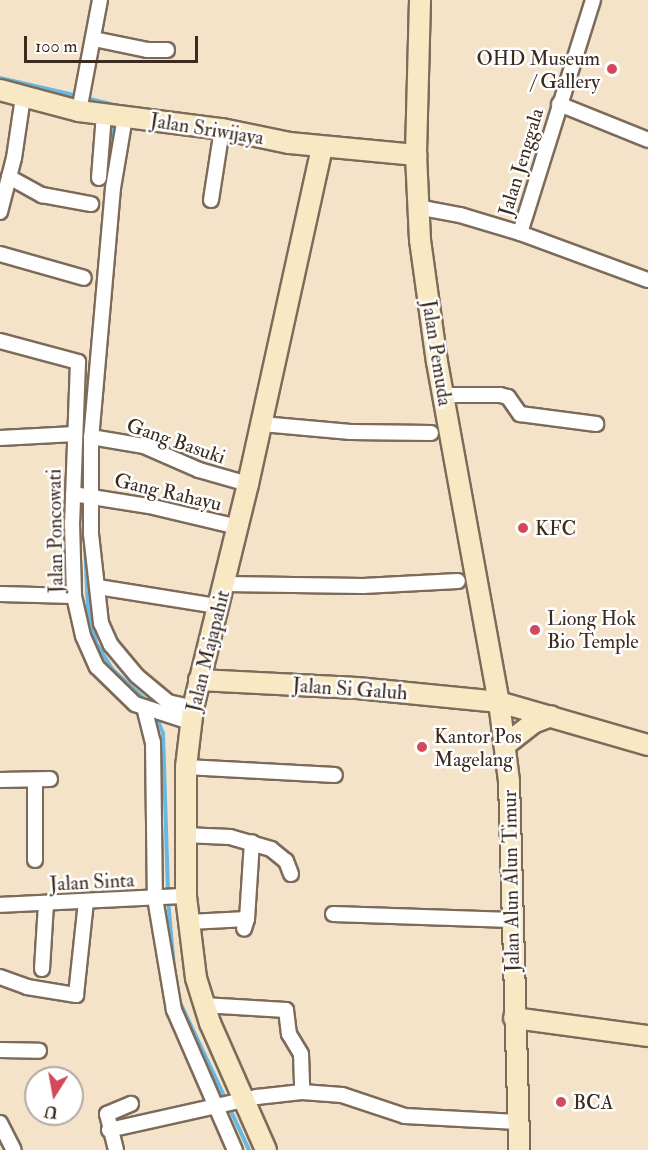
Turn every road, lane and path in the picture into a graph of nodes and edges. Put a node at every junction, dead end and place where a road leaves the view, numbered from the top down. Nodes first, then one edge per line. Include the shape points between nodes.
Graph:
1 (100, 0) edge
2 (420, 0) edge
3 (593, 0) edge
4 (94, 39) junction
5 (167, 50) dead end
6 (0, 90) edge
7 (23, 97) junction
8 (559, 104) junction
9 (79, 111) junction
10 (115, 115) junction
11 (222, 129) junction
12 (648, 140) edge
13 (322, 147) junction
14 (416, 155) junction
15 (9, 177) junction
16 (99, 178) dead end
17 (211, 200) dead end
18 (91, 204) dead end
19 (417, 207) junction
20 (0, 212) edge
21 (520, 233) junction
22 (0, 254) edge
23 (84, 278) dead end
24 (648, 280) edge
25 (0, 342) edge
26 (443, 395) junction
27 (262, 423) junction
28 (596, 424) dead end
29 (431, 433) dead end
30 (75, 434) junction
31 (91, 437) junction
32 (0, 438) edge
33 (248, 484) junction
34 (83, 495) junction
35 (238, 527) junction
36 (458, 581) dead end
37 (224, 584) junction
38 (98, 587) junction
39 (0, 594) edge
40 (74, 596) junction
41 (217, 606) junction
42 (200, 680) junction
43 (499, 702) junction
44 (148, 711) junction
45 (185, 716) junction
46 (551, 716) junction
47 (505, 745) junction
48 (648, 745) edge
49 (186, 767) junction
50 (334, 775) dead end
51 (50, 779) dead end
52 (0, 780) edge
53 (35, 780) junction
54 (184, 835) junction
55 (252, 842) junction
56 (35, 860) dead end
57 (291, 874) dead end
58 (169, 897) junction
59 (86, 902) junction
60 (46, 904) junction
61 (0, 905) edge
62 (333, 914) dead end
63 (512, 920) junction
64 (189, 922) junction
65 (42, 969) dead end
66 (0, 977) edge
67 (203, 1005) junction
68 (514, 1018) junction
69 (648, 1036) edge
70 (0, 1050) edge
71 (39, 1052) dead end
72 (302, 1092) junction
73 (230, 1103) junction
74 (131, 1104) dead end
75 (517, 1122) junction
76 (0, 1123) edge
77 (109, 1130) junction
78 (14, 1150) edge
79 (116, 1150) edge
80 (236, 1150) edge
81 (266, 1150) edge
82 (519, 1150) edge

1 - 4 street
2 - 14 main road, Jalan Pemuda
3 - 8 street, Jalan Jenggala
4 - 5 street via 147,51
4 - 9 street
6 - 7 main road, Jalan Sriwijaya
7 - 9 main road, Jalan Sriwijaya
7 - 15 street
8 - 12 street
8 - 21 street, Jalan Jenggala
9 - 10 main road, Jalan Sriwijaya
10 - 11 main road, Jalan Sriwijaya
10 - 16 street
10 - 31 street via 113,188
11 - 13 main road, Jalan Sriwijaya
11 - 17 street
13 - 14 main road, Jalan Sriwijaya
13 - 27 main road, Jalan Majapahit
14 - 19 main road, Jalan Pemuda
15 - 18 street via 42,195
15 - 20 street
19 - 21 street
19 - 26 main road, Jalan Pemuda
21 - 24 street
22 - 23 street
25 - 30 street, Jalan Poncowati via 78,362
26 - 28 street via 508,396 520,414
26 - 43 main road, Jalan Pemuda
27 - 29 street via 351,432
27 - 33 main road, Jalan Majapahit
30 - 32 street
30 - 34 street, Jalan Poncowati
31 - 33 street, Gang Basuki via 150,448 199,470
31 - 34 street
33 - 35 main road, Jalan Majapahit
34 - 35 street, Gang Rahayu
34 - 38 street
34 - 40 street, Jalan Poncowati
35 - 37 main road, Jalan Majapahit
36 - 37 street via 363,586
37 - 41 main road, Jalan Majapahit
38 - 41 street
38 - 45 street via 101,623 111,645 137,676
39 - 40 street
40 - 44 street, Jalan Poncowati via 83,636 97,666
41 - 42 main road, Jalan Majapahit
42 - 43 main road, Jalan Si Galuh via 357,688
42 - 45 main road, Jalan Majapahit
43 - 46 main road, Jalan Si Galuh
43 - 47 main road, Jalan Pemuda
44 - 45 street
44 - 58 street
45 - 49 main road, Jalan Majapahit
46 - 47 main road via 533,723
46 - 48 main road, Jalan Si Galuh
47 - 63 main road, Jalan Alun Alun Timur
49 - 50 street
49 - 54 main road, Jalan Majapahit
51 - 53 street
52 - 53 street
53 - 56 street
54 - 55 street
54 - 58 main road, Jalan Majapahit
55 - 57 street via 280,855
55 - 64 street via 246,924
58 - 59 street, Jalan Sinta
58 - 64 main road, Jalan Majapahit
58 - 73 street via 174,1010
59 - 60 street, Jalan Sinta
59 - 66 street via 76,995 27,987
60 - 61 street, Jalan Sinta
60 - 65 street
62 - 63 street
63 - 68 main road, Jalan Alun Alun Timur
64 - 67 main road, Jalan Majapahit
67 - 72 street via 286,1010 289,1034 301,1054
67 - 73 main road, Jalan Majapahit
68 - 69 main road
68 - 75 main road, Jalan Alun Alun Timur
70 - 71 street
72 - 73 street
72 - 75 street via 342,1095 405,1116
73 - 77 street
73 - 80 street
73 - 81 main road, Jalan Majapahit
74 - 77 street via 106,1114
75 - 82 main road, Jalan Alun Alun Timur
76 - 78 street
77 - 79 street

